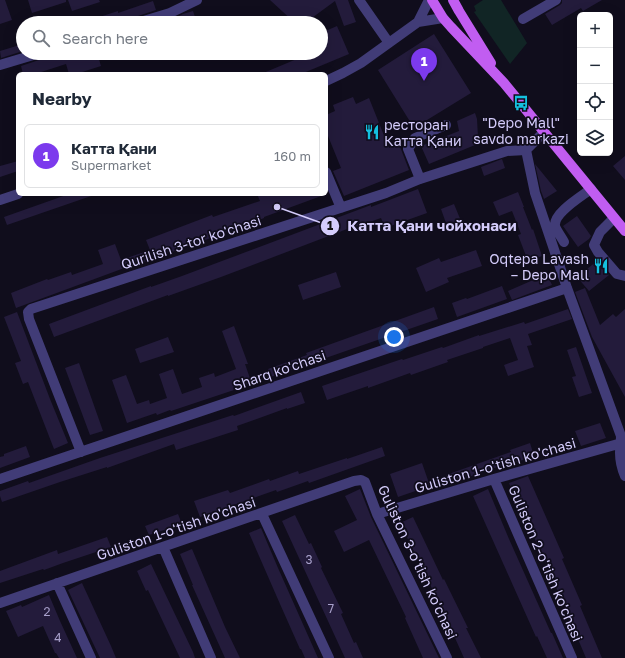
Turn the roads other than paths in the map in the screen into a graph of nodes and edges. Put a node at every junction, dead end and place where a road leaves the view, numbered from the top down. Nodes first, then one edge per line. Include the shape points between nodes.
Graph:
1 (197, 0) edge
2 (360, 0) edge
3 (430, 0) edge
4 (453, 0) edge
5 (556, 0) edge
6 (160, 16) edge
7 (443, 18) junction
8 (523, 19) dead end
9 (418, 22) junction
10 (389, 43) junction
11 (17, 60) edge
12 (0, 65) edge
13 (328, 80) edge
14 (504, 83) junction
15 (446, 125) dead end
16 (544, 132) junction
17 (526, 150) junction
18 (328, 177) edge
19 (420, 179) junction
20 (591, 189) junction
21 (16, 195) edge
22 (0, 200) edge
23 (341, 208) junction
24 (614, 218) junction
25 (625, 231) edge
26 (564, 242) dead end
27 (625, 276) edge
28 (567, 288) junction
29 (623, 443) edge
30 (81, 452) junction
31 (625, 476) edge
32 (0, 479) edge
33 (494, 479) junction
34 (361, 480) joint
35 (262, 514) junction
36 (377, 514) junction
37 (163, 547) junction
38 (57, 583) junction
39 (0, 603) edge
40 (91, 658) edge
41 (211, 658) edge
42 (329, 658) edge
43 (447, 658) edge
44 (572, 658) edge

1 - 6 street
2 - 10 street
3 - 7 main road
3 - 9 street
4 - 14 main road
5 - 8 street
7 - 9 street
7 - 14 main road
9 - 10 street
10 - 13 street via 343,74
11 - 12 street
14 - 16 main road
15 - 19 street via 416,138 408,148
16 - 17 street
16 - 20 main road
17 - 19 street, Qurilish 3-tor ko'chasi via 507,150
17 - 28 street via 536,193
18 - 23 street
19 - 23 street, Qurilish 3-tor ko'chasi
20 - 24 main road
20 - 26 street via 557,217 555,226
21 - 22 street
23 - 30 street, Qurilish 3-tor ko'chasi via 28,312
24 - 25 main road
24 - 27 street via 600,232 594,245 617,274
28 - 29 street
28 - 30 street, Sharq ko'chasi
29 - 31 street via 620,453
29 - 33 street, Guliston 1-o'tish ko'chasi
30 - 32 street, Sharq ko'chasi
33 - 36 street, Guliston 1-o'tish ko'chasi
33 - 44 street, Guliston 2-o'tish ko'chasi
34 - 35 street, Guliston 1-o'tish ko'chasi
34 - 36 street, Guliston 3-o'tish ko'chasi via 365,482
35 - 37 street, Guliston 1-o'tish ko'chasi
35 - 42 street
36 - 43 street, Guliston 3-o'tish ko'chasi
37 - 38 street, Guliston 1-o'tish ko'chasi
37 - 41 street
38 - 39 street, Guliston 1-o'tish ko'chasi
38 - 40 street

